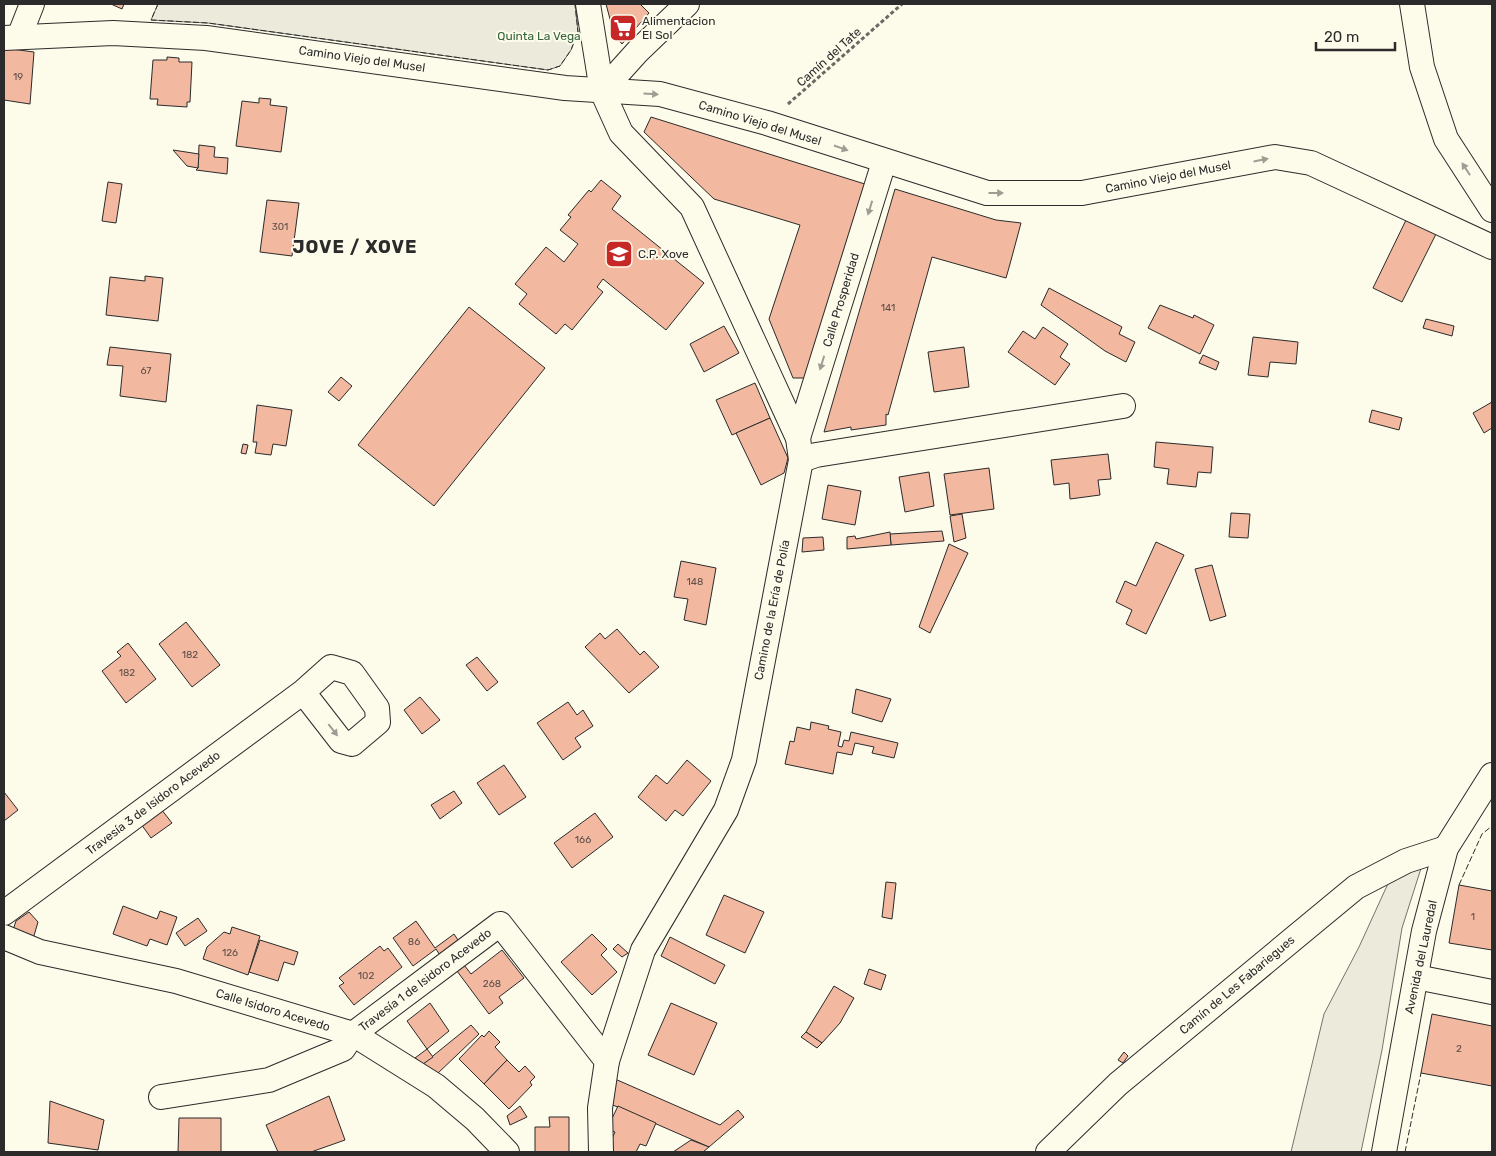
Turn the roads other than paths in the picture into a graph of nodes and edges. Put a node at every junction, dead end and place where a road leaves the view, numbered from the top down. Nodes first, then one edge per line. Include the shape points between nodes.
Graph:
1 (32, 4) edge
2 (588, 4) edge
3 (687, 4) edge
4 (1412, 4) edge
5 (11, 38) edge
6 (602, 91) junction
7 (884, 162) junction
8 (1492, 210) edge
9 (1492, 247) edge
10 (1123, 406) dead end
11 (799, 449) junction
12 (303, 692) dead end
13 (1492, 776) edge
14 (1446, 848) junction
15 (4, 913) edge
16 (4, 937) edge
17 (1416, 977) junction
18 (1492, 992) edge
19 (354, 1034) junction
20 (608, 1061) junction
21 (161, 1098) dead end
22 (507, 1152) edge
23 (601, 1152) edge
24 (1048, 1152) edge
25 (1384, 1152) edge

1 - 5 street
2 - 6 street
3 - 6 street
8 -> 4 street via 1446,139 1422,67
5 - 6 street, Camino Viejo del Musel via 113,33 206,38
6 -> 7 street, Camino Viejo del Musel via 660,94 767,123
6 - 11 street via 620,133 692,207
7 -> 9 street, Camino Viejo del Musel via 988,193 1082,193 1275,157 1311,163
7 -> 11 street, Calle Prosperidad
10 - 11 street via 826,453
11 - 20 street, Camino de la Ería de Polía via 744,760 726,810 643,950
12 - 15 street, Travesía 3 de Isidoro Acevedo
13 - 14 street, Avenida del Lauredal
14 - 17 street, Avenida del Lauredal via 1424,931
14 - 24 street, Camín de Les Fabariegues via 1406,861 1356,887 1118,1084
16 - 19 street, Calle Isidoro Acevedo via 40,952 176,981
17 - 18 street
17 - 25 street, Avenida del Lauredal
19 - 20 street, Travesía 1 de Isidoro Acevedo via 500,924
19 - 21 street, Travesía 1 de Isidoro Acevedo via 343,1049 269,1080
19 - 22 street, Calle Isidoro Acevedo via 436,1086
20 - 23 street, Camino de la Ería de Polía via 600,1108

